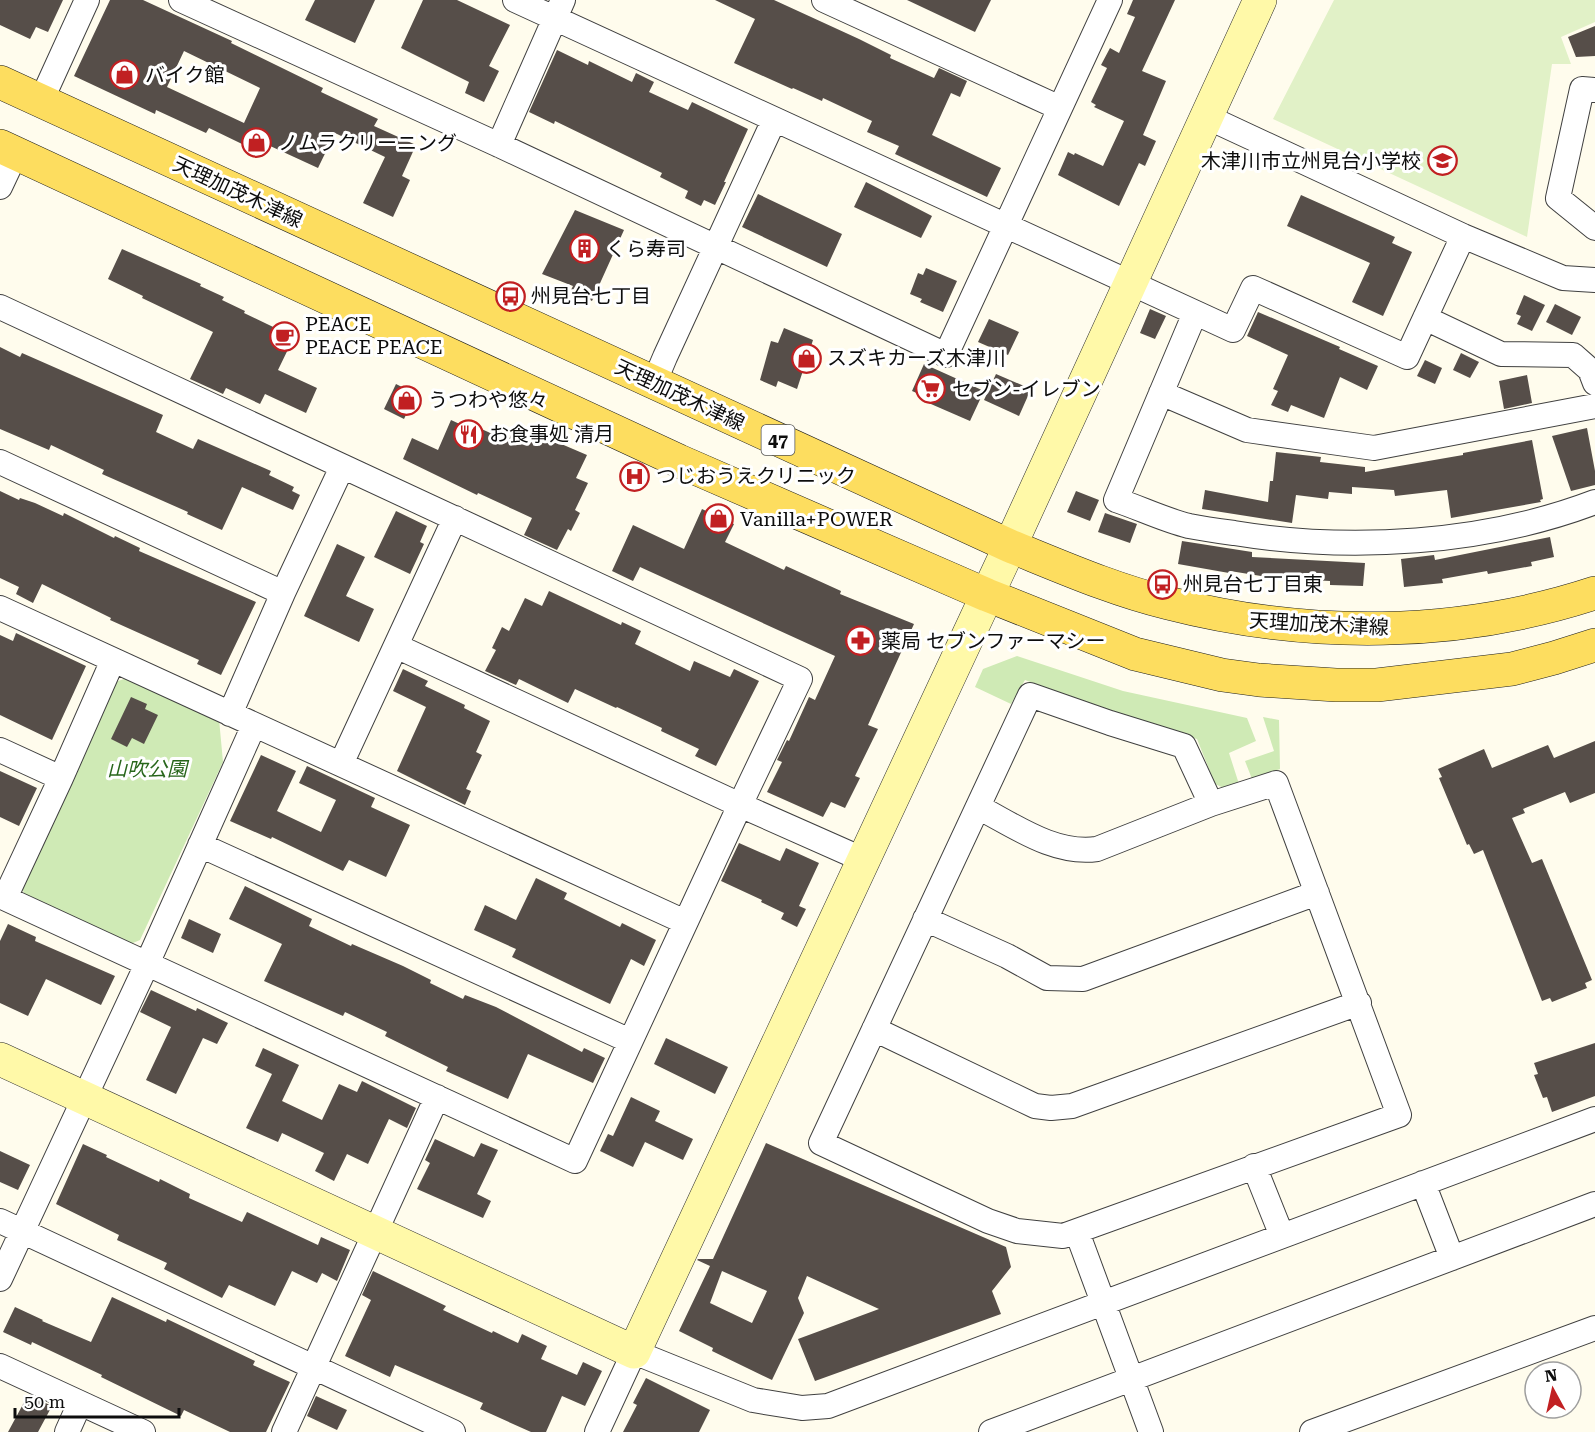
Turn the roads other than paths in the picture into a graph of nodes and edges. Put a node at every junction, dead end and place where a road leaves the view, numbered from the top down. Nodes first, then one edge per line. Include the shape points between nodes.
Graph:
1 (87, 0) edge
2 (181, 0) edge
3 (515, 0) edge
4 (824, 0) edge
5 (1110, 0) edge
6 (1260, 0) edge
7 (559, 9) edge
8 (0, 82) edge
9 (1595, 90) edge
10 (41, 101) junction
11 (1060, 108) junction
12 (1207, 117) junction
13 (774, 120) junction
14 (499, 144) junction
15 (8, 150) edge
16 (0, 187) edge
17 (1006, 226) junction
18 (1595, 228) edge
19 (1463, 236) junction
20 (716, 248) junction
21 (1595, 280) edge
22 (1129, 283) junction
23 (0, 307) edge
24 (1195, 313) junction
25 (1425, 318) junction
26 (654, 383) junction
27 (1595, 383) edge
28 (1161, 393) junction
29 (1595, 406) edge
30 (0, 462) edge
31 (342, 467) junction
32 (1595, 502) edge
33 (455, 518) junction
34 (1010, 546) junction
35 (1595, 592) edge
36 (283, 593) junction
37 (987, 595) junction
38 (0, 608) edge
39 (1595, 645) edge
40 (396, 646) junction
41 (113, 660) junction
42 (230, 714) junction
43 (254, 725) junction
44 (0, 750) edge
45 (341, 764) junction
46 (61, 778) junction
47 (1211, 804) junction
48 (740, 805) junction
49 (978, 807) junction
50 (200, 845) junction
51 (864, 860) junction
52 (1317, 893) junction
53 (2, 897) edge
54 (925, 919) junction
55 (685, 922) junction
56 (147, 964) junction
57 (1359, 1003) junction
58 (874, 1029) junction
59 (630, 1041) junction
60 (0, 1059) edge
61 (437, 1097) junction
62 (84, 1098) junction
63 (1595, 1119) edge
64 (1254, 1166) junction
65 (1423, 1183) junction
66 (1595, 1204) edge
67 (0, 1221) edge
68 (22, 1231) junction
69 (1077, 1232) junction
70 (376, 1233) junction
71 (1282, 1236) junction
72 (1452, 1258) junction
73 (0, 1279) edge
74 (1103, 1303) junction
75 (1595, 1328) edge
76 (634, 1353) junction
77 (0, 1366) edge
78 (315, 1368) junction
79 (1131, 1379) junction
80 (80, 1403) junction
81 (67, 1432) edge
82 (143, 1432) edge
83 (285, 1432) edge
84 (453, 1432) edge
85 (597, 1432) edge
86 (991, 1432) edge
87 (1151, 1432) edge
88 (1312, 1432) edge

1 - 10 street
2 - 14 street
3 - 7 street
4 - 11 street
5 - 11 street
6 - 12 street
7 - 13 street
7 - 14 street
8 - 10 main road, 天理加茂木津線 / 47
9 - 18 street via 1582,89 1558,198
10 - 26 main road, 天理加茂木津線 / 47
11 - 17 street
12 - 19 street
12 - 22 street
13 - 17 street
13 - 20 street
14 - 20 street
15 - 16 street
15 - 37 main road via 679,461
17 - 20 street via 946,355
17 - 22 street
19 - 21 street via 1563,278
19 - 25 street
20 - 26 street
22 - 24 street
22 - 34 street
23 - 31 street
24 - 25 street via 1233,330 1253,288 1407,357
24 - 28 street
25 - 27 street via 1501,354 1573,355 1590,370
26 - 34 main road, 天理加茂木津線 / 47
28 - 29 street via 1247,430 1374,448
28 - 32 street via 1116,500 1188,526 1329,544 1405,542 1492,530
30 - 36 street
31 - 33 street
31 - 36 street
33 - 40 street
33 - 48 street via 800,679
34 - 35 main road, 天理加茂木津線 / 47 via 1091,579 1166,603 1242,620 1308,627 1356,629 1453,623 1522,612
34 - 37 street
36 - 42 street
37 - 39 main road via 1135,654 1260,680 1336,685 1422,681 1512,669
37 - 51 street
38 - 41 street
40 - 45 street
40 - 48 street
41 - 42 street
41 - 46 street
42 - 43 street
43 - 45 street
43 - 50 street
44 - 46 street
45 - 55 street
46 - 53 street
47 - 49 street via 1097,849 1081,851 1055,845
47 - 49 street via 1184,746 1030,695
47 - 52 street via 1276,783
48 - 51 street
48 - 55 street
49 - 54 street
50 - 56 street
50 - 59 street
51 - 76 street
52 - 54 street via 1083,979 1047,978
52 - 57 street
53 - 56 street
54 - 58 street
55 - 59 street
56 - 61 street
56 - 62 street
57 - 58 street via 1072,1106 1052,1108 1035,1106
57 - 64 street via 1399,1115
58 - 69 street via 821,1143 988,1221 1017,1231 1063,1236
59 - 61 street via 575,1161
60 - 62 street
61 - 70 street
62 - 68 street
62 - 70 street
63 - 65 street
64 - 69 street
64 - 71 street
65 - 71 street
65 - 72 street
66 - 72 street
67 - 68 street
68 - 73 street
68 - 78 street
69 - 74 street
70 - 76 street
70 - 78 street
71 - 74 street
72 - 79 street
74 - 76 street via 840,1403 815,1408 753,1400
74 - 79 street
75 - 88 street
76 - 85 street
77 - 80 street
78 - 83 street
78 - 84 street
79 - 86 street
79 - 87 street
80 - 81 street
80 - 82 street

